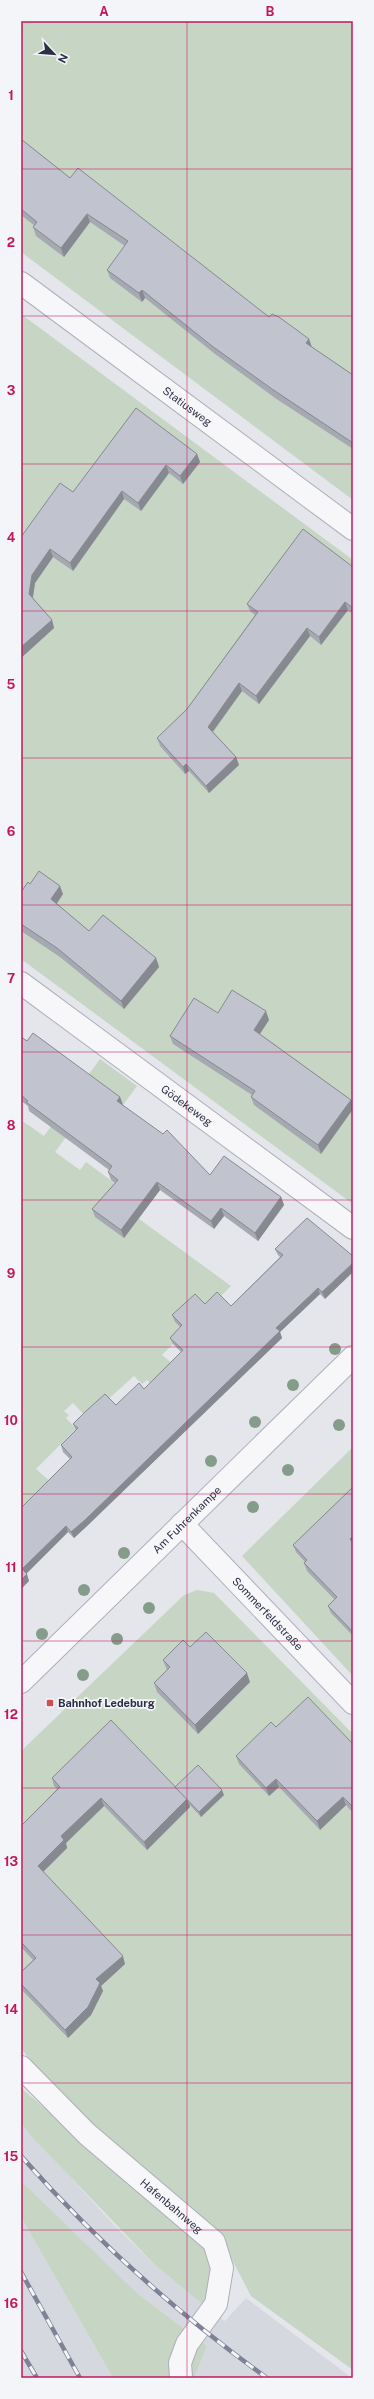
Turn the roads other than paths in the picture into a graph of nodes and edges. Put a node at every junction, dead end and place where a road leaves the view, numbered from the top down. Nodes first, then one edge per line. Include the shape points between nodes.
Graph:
1 (21, 283) edge
2 (353, 529) edge
3 (21, 983) edge
4 (353, 1228) edge
5 (353, 1357) edge
6 (182, 1524) junction
7 (21, 1682) edge
8 (353, 1703) edge
9 (21, 2068) edge
10 (181, 2378) edge

1 - 2 street, Statiusweg
3 - 4 street, Gödekeweg
5 - 6 street, Am Fuhrenkampe
6 - 7 street, Am Fuhrenkampe
6 - 8 street, Sommerfeldstraße
9 - 10 street, Hafenbahnweg via 87,2134 214,2242 222,2268 216,2304 187,2344 180,2363

